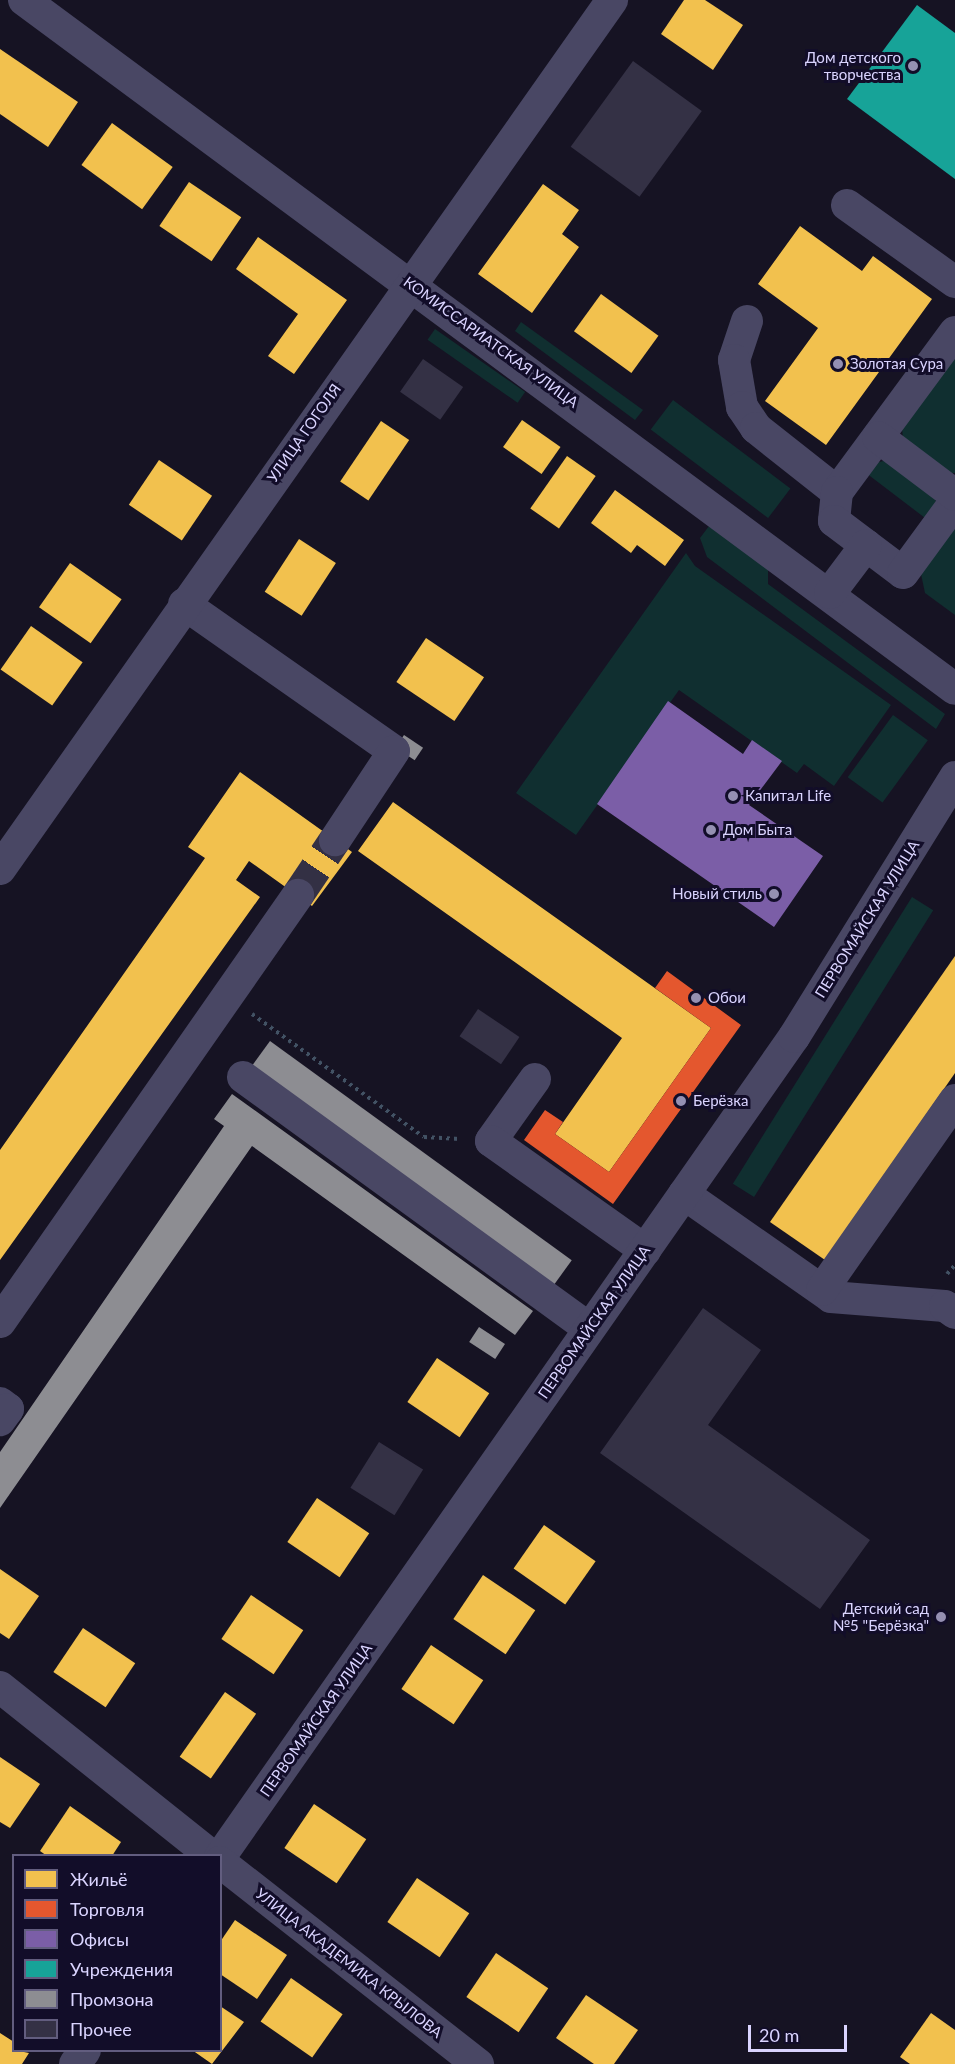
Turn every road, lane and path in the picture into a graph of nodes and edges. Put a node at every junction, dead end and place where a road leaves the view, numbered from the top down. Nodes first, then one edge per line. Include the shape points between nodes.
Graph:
1 (24, 0) edge
2 (612, 0) edge
3 (847, 205) dead end
4 (410, 281) junction
5 (955, 282) edge
6 (747, 321) dead end
7 (955, 332) edge
8 (878, 437) junction
9 (837, 492) junction
10 (955, 495) edge
11 (955, 502) edge
12 (866, 545) junction
13 (830, 593) junction
14 (184, 604) junction
15 (955, 689) edge
16 (955, 777) edge
17 (335, 840) tunnel mouth
18 (0, 869) edge
19 (298, 895) tunnel mouth
20 (227, 996) junction
21 (243, 1077) dead end
22 (535, 1079) dead end
23 (955, 1100) edge
24 (490, 1141) junction
25 (684, 1194) junction
26 (645, 1250) junction
27 (822, 1290) junction
28 (955, 1313) edge
29 (0, 1322) edge
30 (589, 1328) junction
31 (0, 1403) edge
32 (0, 1420) edge
33 (0, 1687) edge
34 (209, 1854) edge
35 (222, 1854) edge
36 (222, 1864) edge
37 (478, 2064) edge

1 - 4 street, КОМИССАРИАТСКАЯ УЛИЦА
2 - 4 street, УЛИЦА ГОГОЛЯ
3 - 5 street
4 - 13 street, КОМИССАРИАТСКАЯ УЛИЦА
4 - 14 street, УЛИЦА ГОГОЛЯ
6 - 9 street via 734,360 742,407 756,428
7 - 8 street
8 - 9 street
8 - 10 street
9 - 12 street via 834,521
11 - 12 street via 903,573
12 - 13 street
13 - 15 street, КОМИССАРИАТСКАЯ УЛИЦА
14 - 17 street via 394,750
14 - 18 street, УЛИЦА ГОГОЛЯ
16 - 25 street, ПЕРВОМАЙСКАЯ УЛИЦА via 794,1037
19 - 20 street
20 - 24 path via 424,1137
20 - 29 street
21 - 30 street
22 - 24 street
23 - 27 street
24 - 26 street
25 - 26 street, ПЕРВОМАЙСКАЯ УЛИЦА
25 - 27 street
26 - 30 street, ПЕРВОМАЙСКАЯ УЛИЦА
27 - 28 street via 831,1297 945,1306
30 - 35 street, ПЕРВОМАЙСКАЯ УЛИЦА
31 - 32 street via 8,1409
33 - 34 street
36 - 37 street, УЛИЦА АКАДЕМИКА КРЫЛОВА

